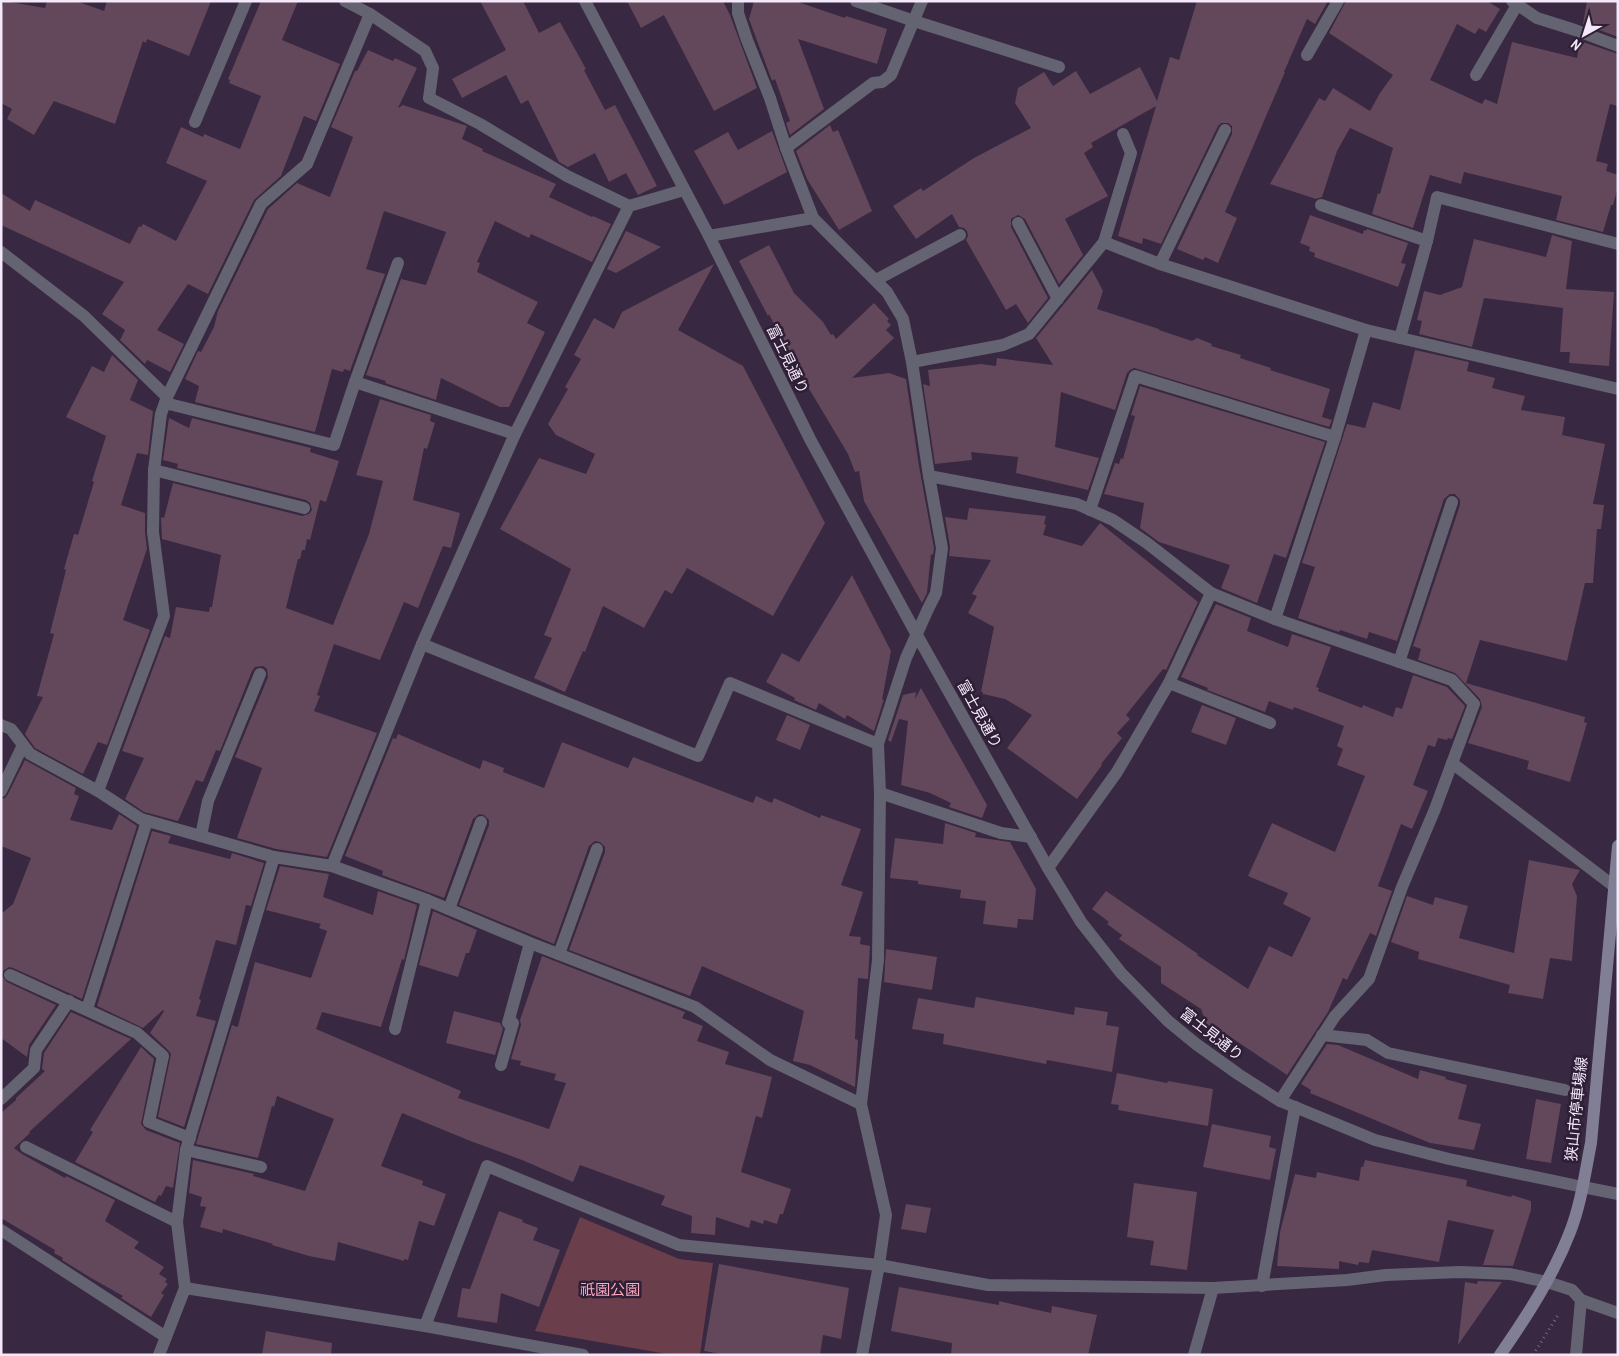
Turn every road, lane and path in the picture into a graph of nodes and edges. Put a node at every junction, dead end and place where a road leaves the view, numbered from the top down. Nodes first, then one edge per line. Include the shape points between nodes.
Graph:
1 (246, 1) edge
2 (345, 1) edge
3 (584, 1) edge
4 (738, 1) edge
5 (856, 1) edge
6 (922, 1) edge
7 (1338, 1) edge
8 (1515, 3) edge
9 (370, 14) junction
10 (914, 21) junction
11 (1618, 46) edge
12 (1307, 55) dead end
13 (1059, 67) dead end
14 (1476, 75) dead end
15 (195, 122) dead end
16 (1225, 130) dead end
17 (1123, 134) dead end
18 (786, 148) junction
19 (684, 190) junction
20 (1321, 205) dead end
21 (629, 206) junction
22 (813, 218) junction
23 (1018, 223) dead end
24 (960, 235) dead end
25 (708, 236) junction
26 (1427, 241) junction
27 (1104, 242) junction
28 (1618, 244) edge
29 (1, 252) edge
30 (398, 263) dead end
31 (1160, 264) junction
32 (876, 280) junction
33 (1058, 299) junction
34 (1366, 330) junction
35 (1400, 338) junction
36 (912, 362) junction
37 (355, 382) junction
38 (1618, 389) edge
39 (166, 400) junction
40 (514, 434) junction
41 (1335, 437) junction
42 (154, 470) junction
43 (929, 476) junction
44 (1452, 502) dead end
45 (304, 508) dead end
46 (1090, 510) junction
47 (1211, 593) junction
48 (1274, 619) junction
49 (917, 635) junction
50 (422, 644) junction
51 (1399, 662) junction
52 (260, 674) dead end
53 (1168, 683) junction
54 (1270, 723) dead end
55 (1, 725) edge
56 (878, 744) junction
57 (24, 746) junction
58 (1452, 763) junction
59 (98, 791) junction
60 (1, 792) edge
61 (880, 793) junction
62 (147, 821) junction
63 (481, 822) dead end
64 (201, 836) junction
65 (1031, 837) junction
66 (1618, 846) edge
67 (597, 849) dead end
68 (274, 857) junction
69 (332, 866) junction
70 (1048, 868) junction
71 (1616, 887) edge
72 (427, 900) junction
73 (449, 909) junction
74 (530, 943) junction
75 (559, 954) junction
76 (10, 975) dead end
77 (69, 1001) junction
78 (87, 1009) junction
79 (395, 1029) dead end
80 (1322, 1035) junction
81 (501, 1065) dead end
82 (1565, 1090) dead end
83 (1, 1099) edge
84 (1280, 1100) junction
85 (861, 1104) junction
86 (1295, 1107) junction
87 (188, 1144) junction
88 (26, 1147) dead end
89 (260, 1167) dead end
90 (1583, 1187) junction
91 (1618, 1194) edge
92 (177, 1222) junction
93 (1, 1230) edge
94 (879, 1265) junction
95 (1547, 1282) junction
96 (1262, 1286) junction
97 (185, 1288) junction
98 (1212, 1288) junction
99 (1581, 1300) junction
100 (1618, 1312) edge
101 (1559, 1313) dead end
102 (425, 1326) junction
103 (166, 1337) junction
104 (159, 1355) edge
105 (583, 1355) edge
106 (862, 1355) edge
107 (1194, 1355) edge
108 (1500, 1355) edge
109 (1533, 1355) edge
110 (1576, 1355) edge

1 - 15 street
2 - 9 street
3 - 19 street, 富士見通り
4 - 18 street via 738,13
5 - 10 street
6 - 10 street
7 - 12 street
8 - 11 street via 1537,18
8 - 14 street
9 - 21 street via 425,51 433,68 429,98 567,176
9 - 39 street via 307,164 261,204
10 - 13 street
10 - 18 street via 891,74 882,82 873,83
16 - 31 street
17 - 27 street via 1131,153
18 - 22 street
19 - 21 street
19 - 25 street, 富士見通り
20 - 26 street
21 - 40 street
22 - 25 street
22 - 32 street
23 - 33 street
24 - 32 street
25 - 49 street, 富士見通り via 810,438
26 - 28 street via 1438,196
26 - 35 street
27 - 31 street
27 - 33 street
29 - 39 street via 84,316
30 - 37 street
31 - 34 street
32 - 36 street via 903,319
33 - 36 street via 1029,334 1003,345
34 - 35 street
34 - 41 street
35 - 38 street
36 - 43 street
37 - 39 street via 334,445
37 - 40 street
39 - 42 street via 161,414
40 - 50 street
41 - 46 street via 1135,376
41 - 48 street
42 - 45 street
42 - 59 street via 153,532 164,616
43 - 46 street via 1076,504
43 - 49 street via 942,548 936,593
44 - 51 street
46 - 47 street via 1113,520 1147,543
47 - 48 street
47 - 53 street
48 - 51 street
49 - 56 street via 906,658
49 - 65 street, 富士見通り
50 - 56 street via 698,756 730,683
50 - 69 street
51 - 58 street via 1452,680 1474,704
52 - 64 street via 208,801
53 - 54 street
53 - 70 street via 1117,772
55 - 57 street via 10,729
56 - 61 street
57 - 59 street via 30,754
57 - 60 street
58 - 71 street
58 - 80 street via 1369,979
59 - 62 street
61 - 65 street via 1001,832
61 - 85 street via 878,960
62 - 64 street
62 - 78 street
63 - 73 street
64 - 68 street
65 - 70 street, 富士見通り
66 - 71 main road, 狭山市停車場線
67 - 75 street
68 - 69 street
68 - 87 street
69 - 72 street
70 - 84 street, 富士見通り via 1080,922 1121,974 1168,1021 1238,1074
71 - 90 main road, 狭山市停車場線
72 - 73 street
72 - 79 street
73 - 74 street
74 - 75 street
74 - 81 street via 508,1022 513,1024
75 - 85 street via 695,1007 770,1060
76 - 77 street
77 - 78 street
77 - 83 street via 36,1050 34,1068
78 - 87 street via 137,1033 163,1056 149,1122
80 - 82 street via 1367,1040 1388,1053
80 - 84 street
84 - 86 street, 富士見通り
85 - 94 street via 886,1215
86 - 90 street, 富士見通り via 1375,1140
86 - 96 street
87 - 89 street
87 - 92 street
88 - 92 street
90 - 91 street, 富士見通り
90 - 95 main road, 狭山市停車場線 via 1570,1232
92 - 97 street
93 - 103 street
94 - 98 street via 988,1285
94 - 102 street via 679,1245 487,1166
94 - 106 street
95 - 96 street via 1510,1274 1460,1272
95 - 99 street via 1572,1290
95 - 108 main road, 狭山市停車場線
96 - 98 street
97 - 102 street
97 - 103 street
98 - 107 street
99 - 100 street
99 - 110 street
101 - 109 path
102 - 105 street
103 - 104 street

